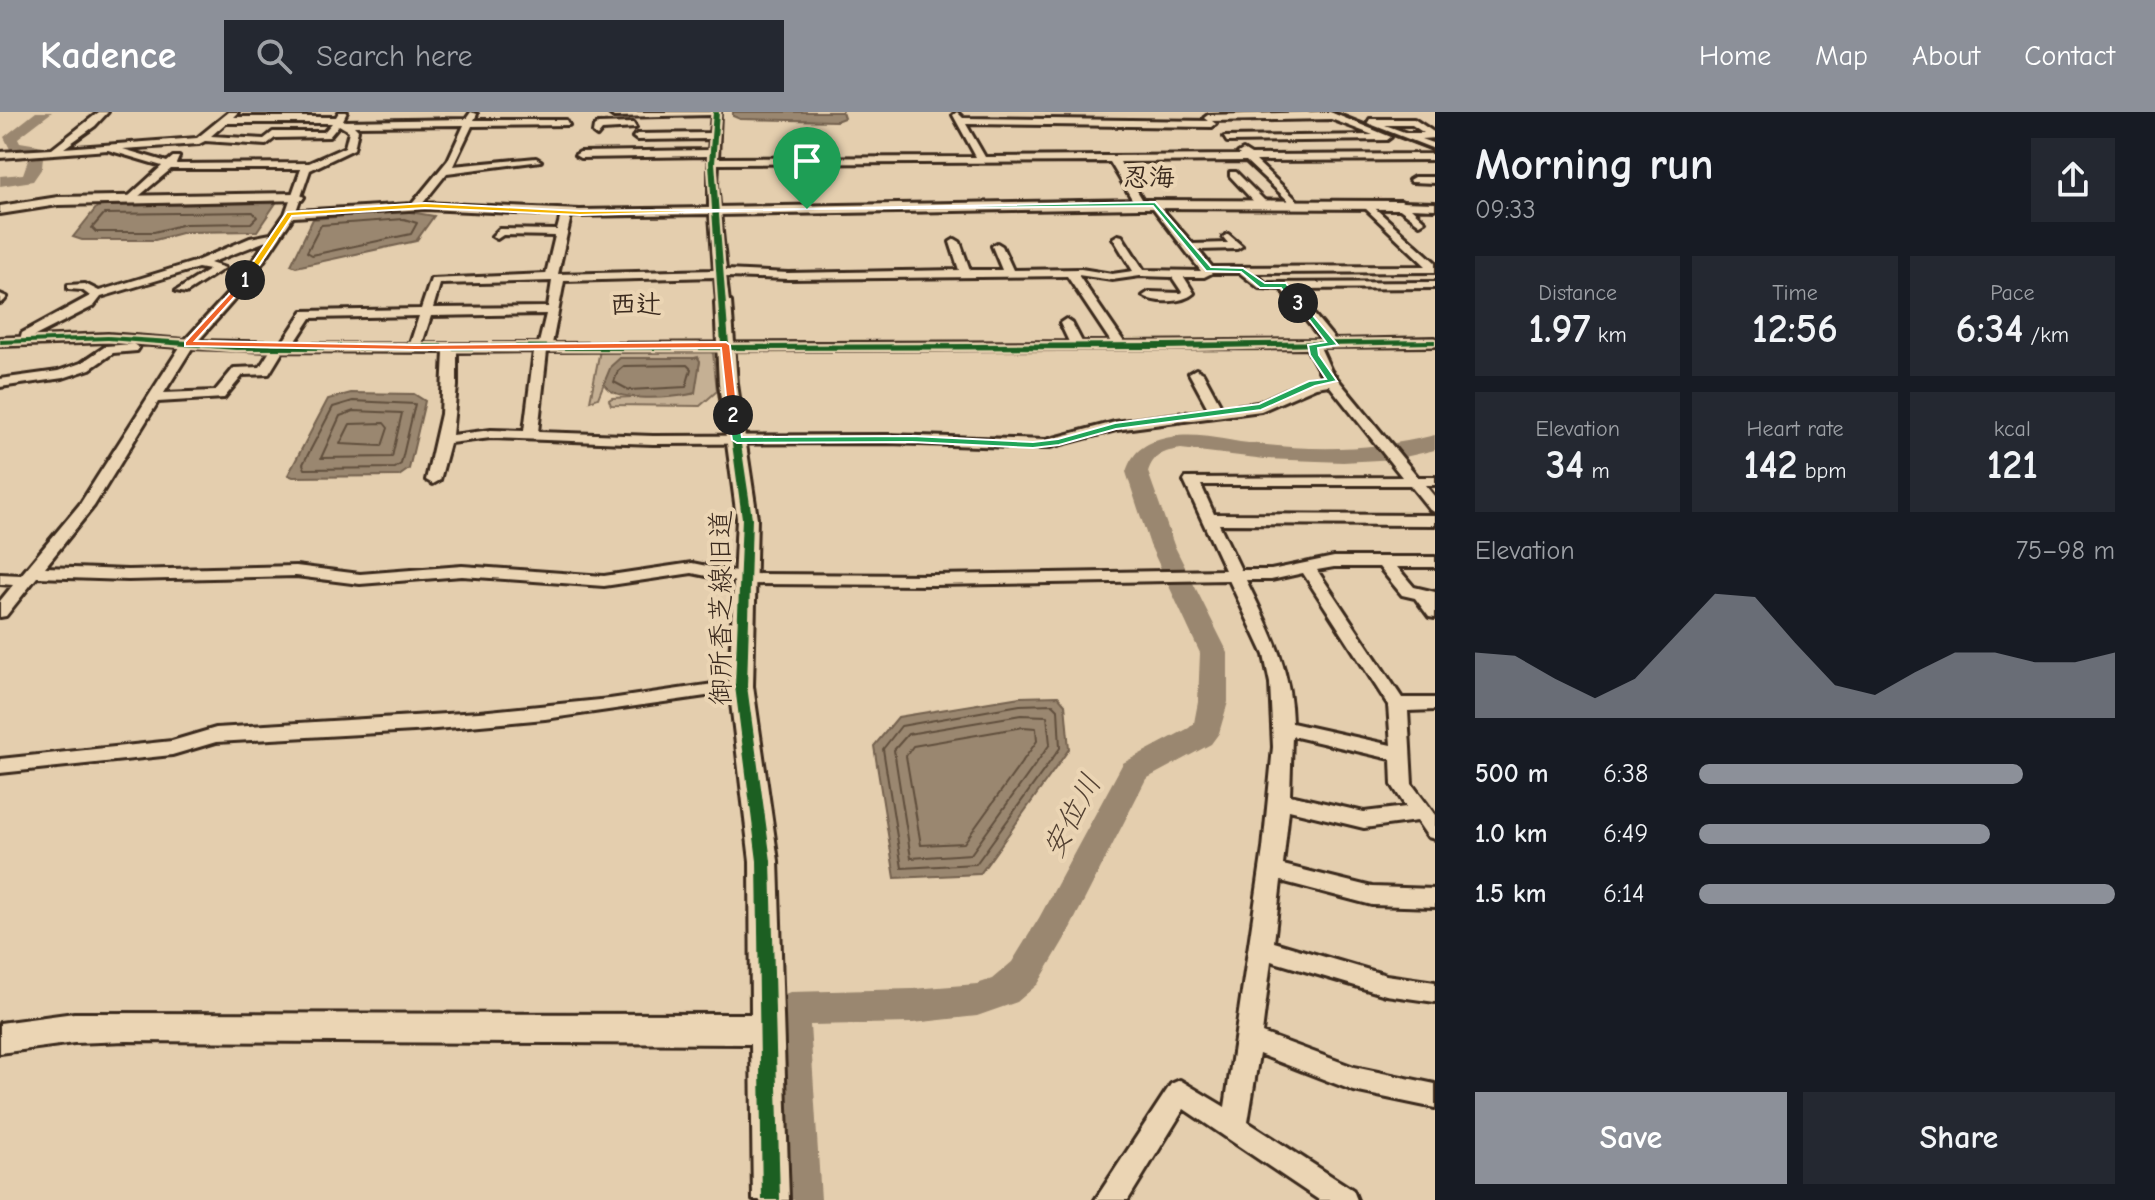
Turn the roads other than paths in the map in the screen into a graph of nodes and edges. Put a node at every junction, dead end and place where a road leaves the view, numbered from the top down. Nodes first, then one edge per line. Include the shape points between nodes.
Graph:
1 (104, 112) edge
2 (234, 112) edge
3 (475, 112) edge
4 (716, 112) edge
5 (1198, 112) edge
6 (1321, 112) edge
7 (614, 113) edge
8 (958, 116) edge
9 (1332, 116) junction
10 (1270, 117) junction
11 (341, 119) edge
12 (225, 120) junction
13 (468, 123) junction
14 (566, 123) dead end
15 (1164, 123) junction
16 (1212, 123) junction
17 (1359, 126) junction
18 (612, 127) junction
19 (1284, 128) junction
20 (597, 133) dead end
21 (313, 135) junction
22 (713, 136) junction
23 (1175, 136) dead end
24 (1405, 136) junction
25 (637, 137) junction
26 (1387, 137) junction
27 (1298, 138) junction
28 (1227, 139) junction
29 (201, 140) junction
30 (306, 146) dead end
31 (1435, 147) edge
32 (110, 148) junction
33 (1311, 149) junction
34 (54, 150) junction
35 (1413, 153) junction
36 (637, 154) junction
37 (1245, 154) junction
38 (0, 155) edge
39 (580, 155) dead end
40 (1435, 157) edge
41 (712, 159) junction
42 (1114, 160) junction
43 (536, 161) dead end
44 (983, 161) junction
45 (303, 163) junction
46 (169, 165) junction
47 (594, 165) dead end
48 (1393, 165) dead end
49 (1423, 165) junction
50 (445, 170) junction
51 (1435, 173) edge
52 (1233, 174) dead end
53 (1414, 180) dead end
54 (1435, 180) edge
55 (297, 197) junction
56 (132, 199) junction
57 (1148, 204) junction
58 (1262, 204) junction
59 (1295, 204) junction
60 (1368, 205) junction
61 (1401, 205) junction
62 (415, 206) junction
63 (1435, 206) edge
64 (0, 210) edge
65 (716, 211) junction
66 (567, 213) junction
67 (290, 214) junction
68 (1420, 221) dead end
69 (560, 233) junction
70 (497, 236) dead end
71 (272, 237) junction
72 (1228, 237) dead end
73 (1118, 238) dead end
74 (955, 242) dead end
75 (997, 246) dead end
76 (1191, 247) junction
77 (198, 264) junction
78 (1432, 268) edge
79 (1209, 270) junction
80 (1243, 270) junction
81 (1070, 272) junction
82 (720, 273) junction
83 (965, 273) junction
84 (1140, 273) junction
85 (1009, 274) junction
86 (1176, 274) junction
87 (1435, 278) edge
88 (556, 279) junction
89 (1283, 285) junction
90 (1435, 285) edge
91 (72, 287) dead end
92 (182, 291) dead end
93 (97, 295) junction
94 (1149, 296) dead end
95 (723, 302) joint
96 (553, 310) junction
97 (424, 311) junction
98 (1066, 323) dead end
99 (16, 341) junction
100 (0, 342) edge
101 (1435, 342) edge
102 (188, 344) junction
103 (726, 345) junction
104 (1313, 345) junction
105 (1333, 345) junction
106 (543, 346) junction
107 (1077, 346) junction
108 (1120, 346) junction
109 (283, 347) junction
110 (451, 347) junction
111 (415, 348) junction
112 (1196, 373) dead end
113 (1333, 381) junction
114 (0, 383) edge
115 (153, 398) junction
116 (1217, 411) junction
117 (531, 435) junction
118 (443, 440) junction
119 (737, 440) junction
120 (433, 480) dead end
121 (1414, 481) junction
122 (1435, 481) edge
123 (1435, 507) edge
124 (1210, 519) junction
125 (1435, 520) edge
126 (1384, 562) junction
127 (1435, 562) edge
128 (1307, 567) junction
129 (1235, 574) junction
130 (30, 577) junction
131 (0, 579) edge
132 (746, 579) junction
133 (1429, 597) edge
134 (0, 612) edge
135 (1435, 613) edge
136 (741, 686) junction
137 (1435, 704) edge
138 (1397, 705) junction
139 (1281, 727) junction
140 (1399, 754) junction
141 (0, 766) edge
142 (1280, 800) junction
143 (1420, 813) junction
144 (1435, 831) edge
145 (1271, 870) junction
146 (1435, 898) edge
147 (1261, 948) junction
148 (1435, 992) edge
149 (768, 1029) junction
150 (0, 1038) edge
151 (1251, 1040) junction
152 (1435, 1096) edge
153 (1234, 1128) junction
154 (771, 1200) edge
155 (1109, 1200) edge
156 (1343, 1200) edge

1 - 34 street
2 - 12 street
3 - 13 street
4 - 7 street
4 - 22 street, 御所香芝線旧道
5 - 16 street
6 - 9 street
7 - 18 street
8 - 15 street
8 - 44 street
9 - 10 street
9 - 17 street
10 - 16 street
10 - 19 street
11 - 12 street
11 - 13 street
11 - 21 street via 326,135
11 - 45 street via 354,130 349,149
12 - 29 street
13 - 14 street
13 - 50 street
15 - 16 street
15 - 23 street
16 - 19 street
16 - 28 street
17 - 19 street
17 - 26 street
18 - 20 street via 598,127
18 - 25 street via 639,126
19 - 27 street
21 - 29 street via 273,135 266,142
21 - 30 street
22 - 25 street
22 - 41 street, 御所香芝線旧道
24 - 24 street via 1381,127 1370,122 1414,122 1433,136
24 - 31 street
25 - 36 street
26 - 27 street
26 - 35 street
27 - 28 street
27 - 33 street
28 - 37 street
29 - 32 street
29 - 46 street
32 - 34 street
32 - 46 street
33 - 35 street
33 - 37 street
34 - 38 street
35 - 37 street
35 - 40 street
35 - 49 street
36 - 39 street
36 - 41 street
37 - 42 street
37 - 59 street
41 - 44 street
41 - 47 street
41 - 65 street, 御所香芝線旧道
42 - 44 street
42 - 57 street
43 - 50 street
45 - 46 street
45 - 55 street
46 - 56 street
48 - 49 street
49 - 51 street
50 - 62 street
52 - 58 street
53 - 54 street
55 - 56 street
55 - 67 street
56 - 64 street
57 - 58 street
57 - 65 street
57 - 76 street
58 - 59 street
59 - 60 street
60 - 61 street
60 - 78 street
61 - 63 street
61 - 68 street
62 - 66 street
62 - 67 street
65 - 66 street
65 - 82 street, 御所香芝線旧道
66 - 69 street
67 - 71 street
69 - 70 street
69 - 88 street via 552,275
71 - 77 street
71 - 102 street via 239,288
72 - 76 street via 1237,246
73 - 84 street
74 - 83 street
75 - 85 street
76 - 79 street
77 - 92 street via 219,268
77 - 93 street
78 - 80 street
78 - 87 street
79 - 80 street
79 - 86 street
80 - 89 street via 1263,286
81 - 84 street via 1112,277
81 - 85 street
81 - 108 street
82 - 83 street
82 - 88 street
82 - 95 street, 御所香芝線旧道
83 - 85 street
84 - 86 street
86 - 94 street via 1188,293
88 - 96 street
88 - 97 street via 435,281
89 - 90 street
89 - 105 street
91 - 93 street
93 - 99 street
95 - 103 street, 御所香芝線旧道
96 - 97 street
96 - 106 street
97 - 109 street via 307,314
97 - 111 street
98 - 107 street
99 - 100 street
99 - 102 street via 108,338
101 - 105 street
102 - 109 street
102 - 114 street via 110,349 77,372
102 - 115 street
103 - 106 street
103 - 107 street
103 - 119 street, 御所香芝線旧道
104 - 105 street
104 - 108 street
104 - 113 street
106 - 110 street
106 - 117 street
107 - 108 street
109 - 111 street
109 - 115 street via 264,371 239,371 219,395
110 - 111 street
110 - 118 street
112 - 116 street
113 - 116 street via 1313,383 1272,404
113 - 121 street
115 - 130 street via 86,506
116 - 119 street via 1115,426 1046,444
117 - 118 street
117 - 119 street
118 - 120 street
119 - 132 street, 御所香芝線旧道 via 747,518
121 - 122 street
121 - 123 street
121 - 124 street via 1191,481
124 - 125 street
124 - 129 street
126 - 127 street
126 - 128 street
126 - 133 street via 1402,587
128 - 129 street via 1271,575
128 - 138 street
129 - 132 street
129 - 139 street via 1278,669
130 - 131 street
130 - 132 street via 274,570 360,579 462,571 604,581 692,568
130 - 134 street
132 - 136 street, 御所香芝線旧道
133 - 135 street
136 - 141 street via 606,708 493,719 216,735 172,748
136 - 149 street, 御所香芝線旧道 via 764,861
137 - 138 street
138 - 140 street
139 - 140 street
139 - 142 street
140 - 143 street via 1402,785
142 - 143 street via 1364,820
142 - 145 street
143 - 144 street
145 - 146 street via 1371,896
145 - 147 street
147 - 148 street via 1364,979
147 - 151 street
149 - 150 street via 126,1026
149 - 154 street, 御所香芝線旧道
151 - 152 street via 1354,1079
151 - 153 street
153 - 155 street via 1180,1092
153 - 156 street

